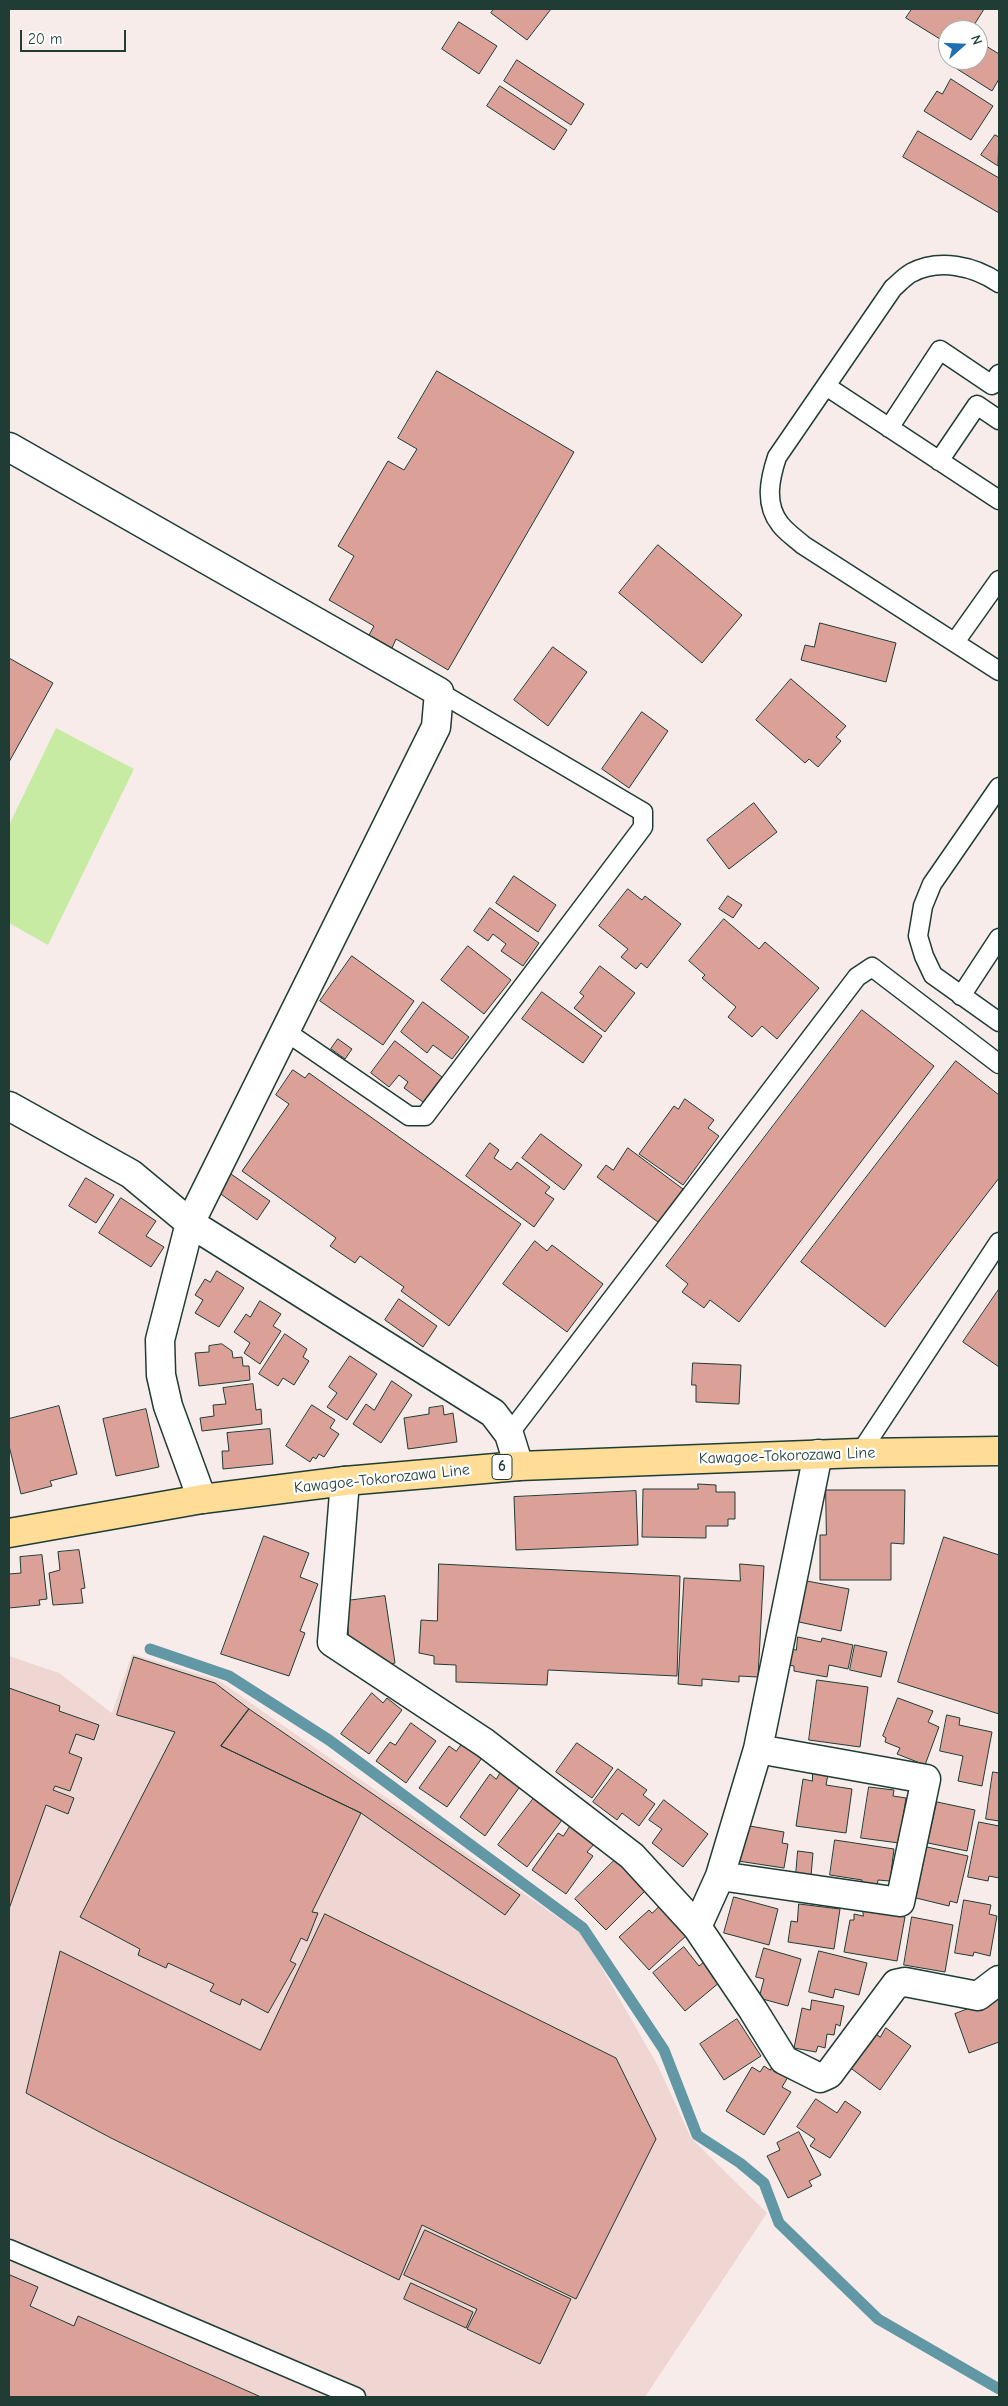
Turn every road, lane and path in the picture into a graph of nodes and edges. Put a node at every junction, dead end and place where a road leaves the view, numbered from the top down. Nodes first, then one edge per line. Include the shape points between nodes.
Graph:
1 (999, 283) edge
2 (999, 374) edge
3 (826, 386) junction
4 (999, 420) edge
5 (889, 428) junction
6 (9, 447) edge
7 (939, 461) junction
8 (999, 500) edge
9 (999, 580) edge
10 (955, 642) junction
11 (999, 671) edge
12 (439, 692) junction
13 (999, 787) edge
14 (998, 942) edge
15 (961, 996) junction
16 (999, 1022) edge
17 (285, 1031) junction
18 (999, 1064) edge
19 (9, 1106) edge
20 (190, 1223) junction
21 (999, 1242) edge
22 (509, 1434) junction
23 (999, 1451) edge
24 (860, 1453) junction
25 (818, 1454) junction
26 (518, 1466) junction
27 (345, 1481) junction
28 (202, 1500) junction
29 (9, 1533) edge
30 (758, 1749) junction
31 (720, 1876) junction
32 (697, 1927) junction
33 (999, 1980) edge
34 (9, 2249) edge
35 (356, 2397) edge

1 - 3 lane via 983,272 957,266 935,265 910,274 893,288
2 - 5 lane via 992,385 940,350
3 - 5 lane
3 - 10 lane via 777,457 769,480 770,500 779,523 803,545
4 - 7 lane via 977,406
5 - 7 lane
6 - 12 street
7 - 8 lane
9 - 10 lane
10 - 11 lane
12 - 17 street via 436,727
12 - 17 lane via 643,812 644,827 425,1116 409,1116
13 - 15 lane via 932,884 923,906 918,936 924,956 933,976
14 - 15 lane
15 - 16 lane
17 - 20 street
18 - 22 lane via 872,967 857,977
19 - 20 street via 131,1174
20 - 22 street via 493,1414
20 - 28 street via 160,1340 161,1375 168,1406
21 - 24 lane
22 - 26 street
23 - 24 main road, Kawagoe-Tokorozawa Line / 6
24 - 25 main road, Kawagoe-Tokorozawa Line / 6
25 - 26 main road, Kawagoe-Tokorozawa Line / 6
25 - 30 street
26 - 27 main road, Kawagoe-Tokorozawa Line / 6
27 - 28 main road, Kawagoe-Tokorozawa Line / 6
27 - 32 street via 332,1642 485,1743 625,1850
28 - 29 main road, Kawagoe-Tokorozawa Line / 6
30 - 31 street
30 - 31 street via 926,1779 900,1902
31 - 32 street
32 - 33 street via 784,2060 820,2078 829,2074 896,1984 905,1982 978,1996
34 - 35 lane

